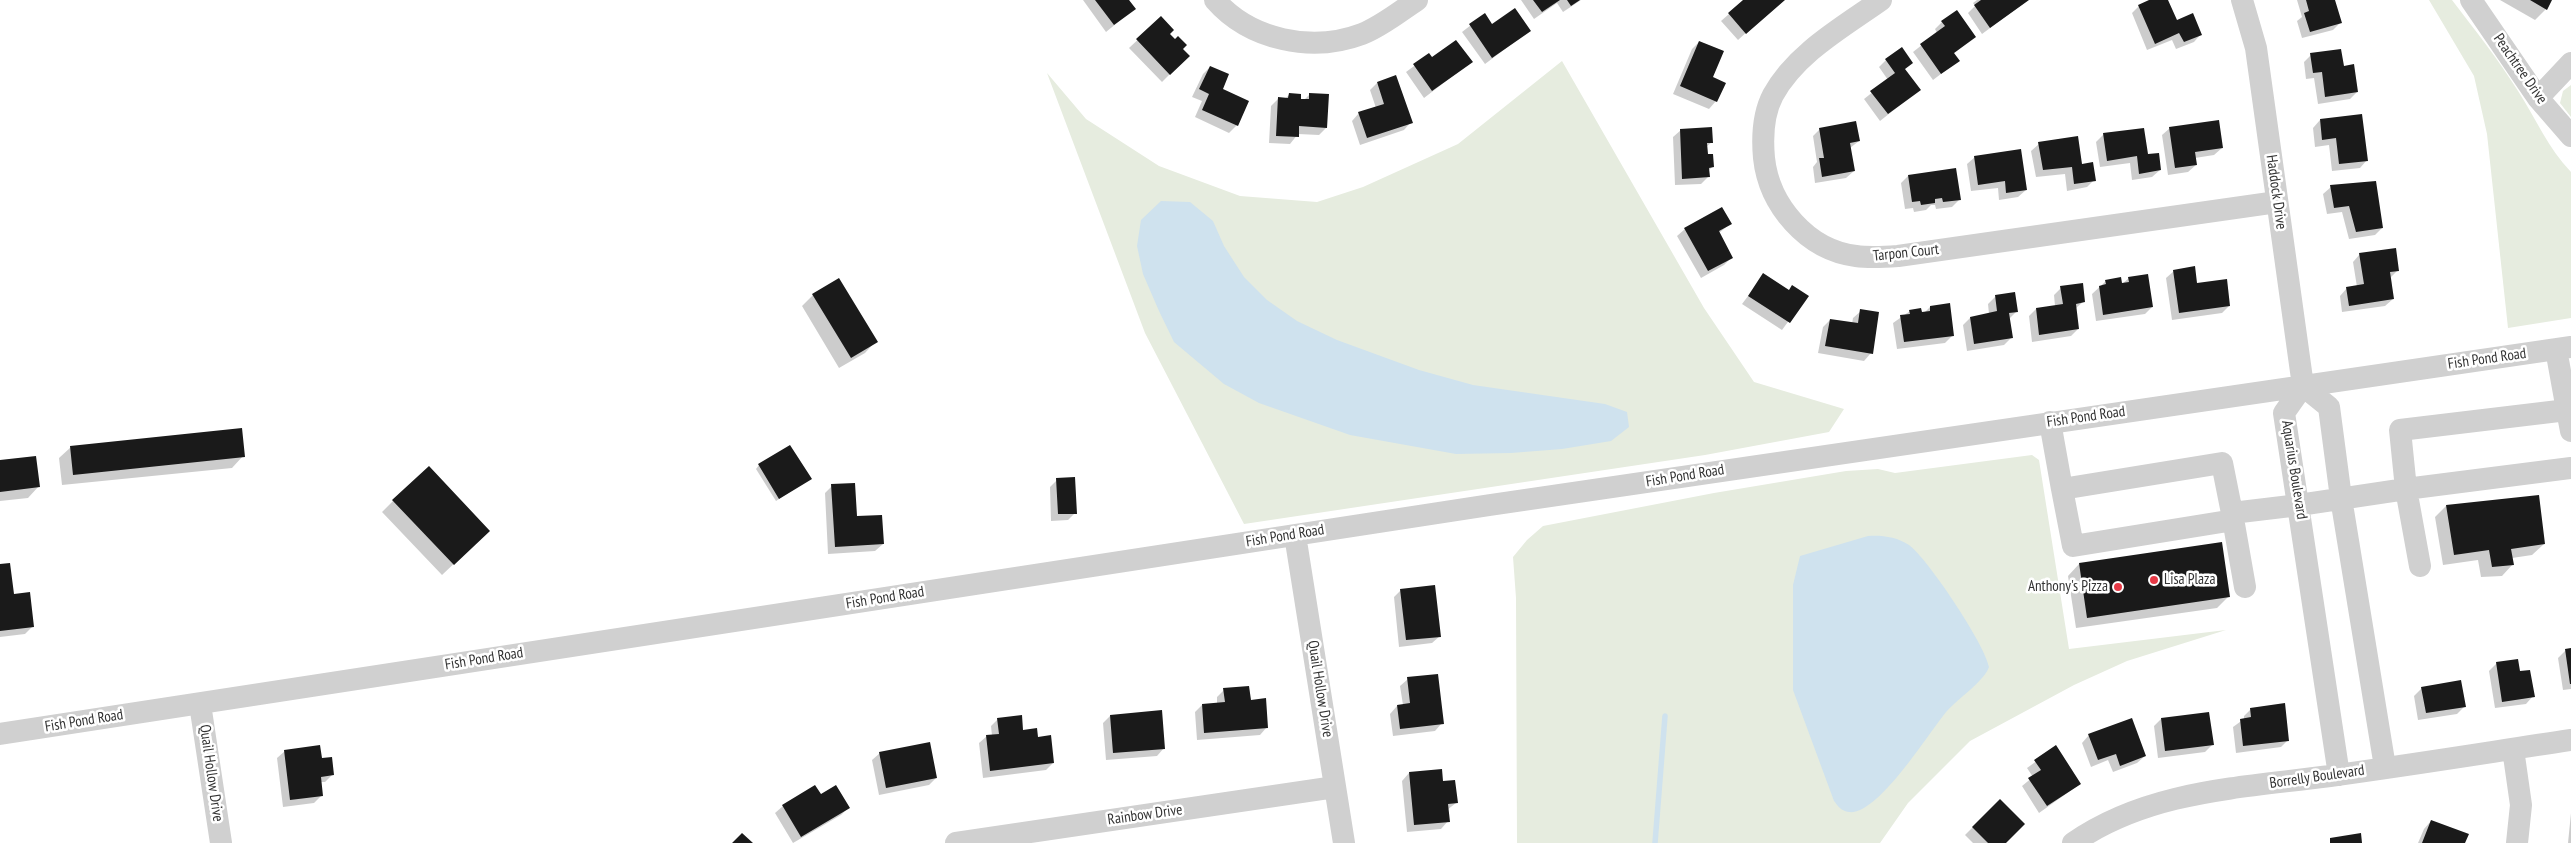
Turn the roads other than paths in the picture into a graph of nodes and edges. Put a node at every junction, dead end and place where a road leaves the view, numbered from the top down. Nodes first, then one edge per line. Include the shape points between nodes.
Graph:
1 (1215, 0) edge
2 (1417, 0) edge
3 (1881, 0) edge
4 (2242, 0) edge
5 (2471, 0) edge
6 (2571, 63) edge
7 (2538, 98) junction
8 (2571, 136) edge
9 (2277, 202) junction
10 (2564, 348) edge
11 (2303, 386) junction
12 (2570, 417) edge
13 (2050, 422) junction
14 (2571, 468) edge
15 (2062, 489) junction
16 (2406, 489) junction
17 (2341, 498) junction
18 (2299, 506) junction
19 (2233, 517) junction
20 (1295, 535) junction
21 (2420, 566) dead end
22 (2245, 587) dead end
23 (200, 704) junction
24 (0, 734) edge
25 (2571, 740) edge
26 (2513, 749) junction
27 (2386, 767) junction
28 (2339, 775) junction
29 (1335, 787) junction
30 (221, 843) edge
31 (956, 843) edge
32 (1344, 843) edge
33 (2072, 843) edge
34 (2517, 843) edge

1 - 2 street via 1225,12 1244,25 1282,40 1306,42 1329,42 1360,35
3 - 9 street, Tarpon Court via 1836,31 1793,67 1772,96 1766,114 1763,146 1765,169 1772,190 1782,210 1798,228 1815,240 1854,256 1898,256
4 - 9 street, Haddock Drive via 2256,48
5 - 7 street, Peachtree Drive
6 - 7 street
7 - 8 street, Peachtree Drive
9 - 11 street, Haddock Drive
10 - 11 street, Fish Pond Road
10 - 12 street
11 - 13 street, Fish Pond Road
11 - 17 street via 2329,407
11 - 18 street, Aquarius Boulevard via 2284,413
12 - 16 street via 2400,430
13 - 15 street
13 - 20 street, Fish Pond Road
14 - 16 street
15 - 19 street via 2222,463
15 - 19 street via 2073,546
16 - 17 street
16 - 21 street
17 - 18 street
17 - 27 street
18 - 19 street
18 - 28 street, Aquarius Boulevard
19 - 22 street
20 - 23 street, Fish Pond Road
20 - 29 street, Quail Hollow Drive
23 - 24 street, Fish Pond Road
23 - 30 street, Quail Hollow Drive
25 - 26 street, Borrelly Boulevard
26 - 27 street, Borrelly Boulevard
26 - 34 street via 2521,804
27 - 28 street, Borrelly Boulevard
28 - 33 street, Borrelly Boulevard via 2192,794 2132,810 2092,829
29 - 31 street, Rainbow Drive
29 - 32 street, Quail Hollow Drive

